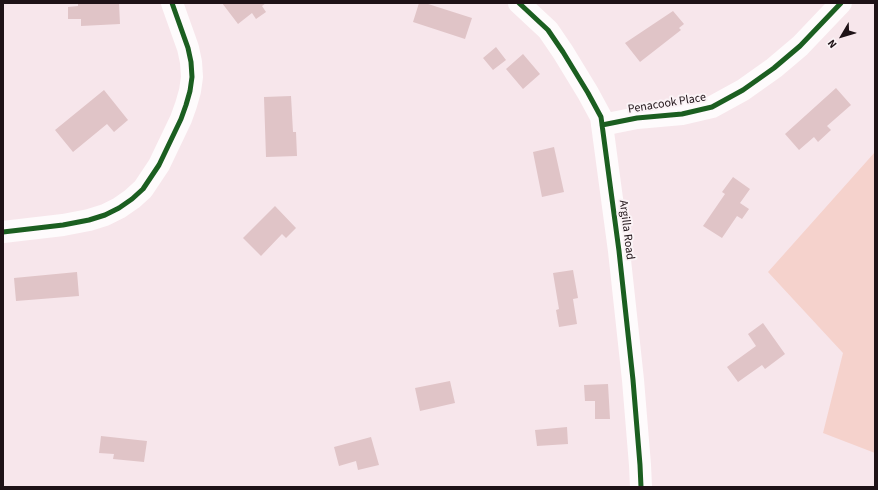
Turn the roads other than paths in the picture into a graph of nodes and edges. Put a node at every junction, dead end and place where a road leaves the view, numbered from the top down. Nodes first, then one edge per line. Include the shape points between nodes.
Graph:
1 (172, 3) edge
2 (841, 3) edge
3 (533, 8) edge
4 (602, 125) junction
5 (3, 232) edge
6 (640, 487) edge

1 - 5 street via 191,62 190,91 181,119 159,165 143,189 119,208 89,220
2 - 4 street, Penacook Place via 800,46 774,68 712,107 682,114 637,118
3 - 4 street, Argilla Road via 588,93 601,117
4 - 6 street, Argilla Road via 632,372

